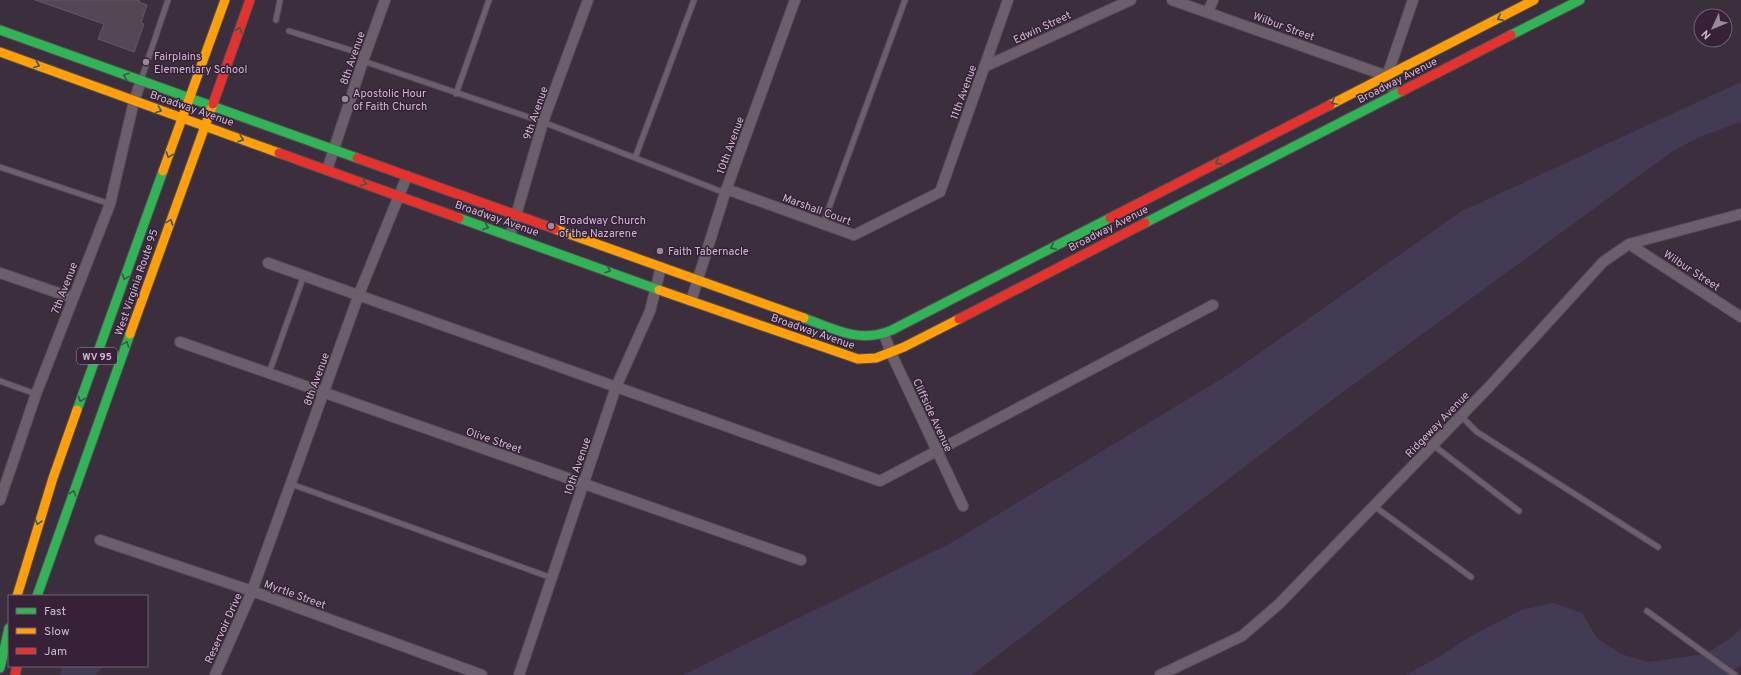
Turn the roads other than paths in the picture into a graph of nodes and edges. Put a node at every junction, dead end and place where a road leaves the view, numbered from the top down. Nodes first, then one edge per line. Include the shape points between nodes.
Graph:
1 (168, 0) edge
2 (225, 0) edge
3 (250, 0) edge
4 (280, 0) edge
5 (386, 0) edge
6 (489, 0) edge
7 (588, 0) edge
8 (694, 0) edge
9 (795, 0) edge
10 (905, 0) edge
11 (1008, 0) edge
12 (1131, 0) edge
13 (1172, 0) edge
14 (1213, 0) edge
15 (1413, 0) edge
16 (1534, 0) edge
17 (1580, 0) edge
18 (1208, 12) junction
19 (276, 20) dead end
20 (0, 30) edge
21 (289, 31) dead end
22 (0, 52) edge
23 (364, 58) junction
24 (986, 66) junction
25 (1386, 76) junction
26 (141, 81) junction
27 (456, 94) junction
28 (1395, 94) junction
29 (190, 98) junction
30 (134, 101) junction
31 (212, 106) junction
32 (182, 118) junction
33 (543, 122) junction
34 (204, 126) junction
35 (334, 150) junction
36 (636, 158) junction
37 (0, 167) edge
38 (327, 170) junction
39 (407, 176) junction
40 (726, 191) junction
41 (940, 192) joint
42 (400, 196) junction
43 (110, 204) junction
44 (1741, 214) edge
45 (517, 215) junction
46 (823, 224) junction
47 (510, 236) junction
48 (1629, 244) junction
49 (268, 263) dead end
50 (661, 267) junction
51 (0, 273) edge
52 (304, 275) junction
53 (698, 280) junction
54 (655, 287) junction
55 (359, 294) junction
56 (73, 298) junction
57 (691, 301) junction
58 (1213, 305) dead end
59 (1741, 317) edge
60 (884, 334) junction
61 (180, 342) dead end
62 (891, 353) junction
63 (269, 373) junction
64 (0, 381) edge
65 (616, 386) junction
66 (324, 392) junction
67 (36, 394) junction
68 (1461, 416) junction
69 (1433, 445) junction
70 (936, 450) junction
71 (291, 484) junction
72 (583, 484) junction
73 (0, 500) edge
74 (963, 506) dead end
75 (1374, 506) junction
76 (1519, 511) dead end
77 (100, 540) dead end
78 (1658, 547) dead end
79 (801, 560) dead end
80 (1471, 577) dead end
81 (552, 578) junction
82 (252, 592) junction
83 (17, 595) edge
84 (37, 595) edge
85 (1647, 611) dead end
86 (8, 632) edge
87 (0, 668) edge
88 (215, 675) edge
89 (482, 675) edge
90 (519, 675) edge
91 (1160, 675) edge
92 (1735, 675) edge

1 - 26 lane
2 - 29 main road, West Virginia Route 95 / WV 95
31 -> 3 main road, West Virginia Route 95 / WV 95
4 - 19 lane
5 - 23 street, 8th Avenue
6 - 27 lane
7 - 33 street, 9th Avenue
8 - 36 lane
9 - 40 street, 10th Avenue
10 - 46 lane
11 - 24 street, 11th Avenue
12 - 24 street, Edwin Street
13 - 18 street, Wilbur Street
14 - 18 street
15 - 25 street
16 -> 25 main road, Broadway Avenue
17 - 28 main road, Broadway Avenue
18 - 25 street, Wilbur Street
26 -> 20 main road, Broadway Avenue
21 - 23 lane
22 -> 30 main road, Broadway Avenue
23 - 27 lane
23 - 35 street, 8th Avenue
24 - 41 street, 11th Avenue
25 - 28 street
25 -> 60 main road, Broadway Avenue
26 - 29 main road, Broadway Avenue
26 - 30 street, 7th Avenue
27 - 33 lane
28 - 62 main road, Broadway Avenue
29 - 31 main road, Broadway Avenue
29 - 32 main road, West Virginia Route 95 / WV 95
30 -> 32 main road, Broadway Avenue
30 - 43 street, 7th Avenue
31 - 34 main road, West Virginia Route 95 / WV 95
31 - 35 main road, Broadway Avenue
32 - 34 main road, Broadway Avenue
32 -> 83 main road, West Virginia Route 95 / WV 95 via 53,478
33 - 36 lane
33 - 45 street, 9th Avenue
34 -> 38 main road, Broadway Avenue
84 -> 34 main road, West Virginia Route 95 / WV 95
35 - 38 street, 8th Avenue
35 - 39 main road, Broadway Avenue
36 - 40 lane
37 - 43 lane
38 -> 42 main road, Broadway Avenue
39 - 42 street, 8th Avenue
39 - 45 main road, Broadway Avenue
40 - 46 street, Marshall Court
40 - 53 street, 10th Avenue
41 - 46 street, Marshall Court via 854,235
42 -> 47 main road, Broadway Avenue
42 - 55 street, 8th Avenue
43 - 56 street, 7th Avenue
44 - 48 street, Ridgeway Avenue
45 - 47 street, 9th Avenue
45 - 50 main road, Broadway Avenue
47 -> 54 main road, Broadway Avenue
48 - 59 street, Wilbur Street
48 - 68 street, Ridgeway Avenue via 1603,262
49 - 52 street
50 - 53 main road, Broadway Avenue
50 - 54 street, 10th Avenue
51 - 56 street
52 - 55 street
52 - 63 lane
53 - 57 street, 10th Avenue
53 - 60 main road, Broadway Avenue via 855,336 871,338
54 - 57 main road, Broadway Avenue
54 - 65 street, 10th Avenue via 650,311
55 - 65 street
55 - 66 street, 8th Avenue
56 - 67 street, 7th Avenue
57 - 62 main road, Broadway Avenue via 847,356 868,359
58 - 70 street
60 - 62 street, Cliffside Avenue
61 - 63 street, Olive Street
62 - 70 street, Cliffside Avenue
63 - 66 street, Olive Street
64 - 67 lane
65 - 70 street via 880,481
65 - 72 street, 10th Avenue
66 - 71 street, 8th Avenue
66 - 72 street, Olive Street
67 - 73 street, 7th Avenue
68 - 69 street, Ridgeway Avenue
68 - 78 lane via 1478,432
69 - 75 street, Ridgeway Avenue
69 - 76 lane
70 - 74 street, Cliffside Avenue
71 - 81 lane
71 - 82 street, 8th Avenue
72 - 79 street, Olive Street
72 - 81 street, 10th Avenue
75 - 80 lane
75 - 91 street, Ridgeway Avenue via 1279,604 1242,636
77 - 82 street, Myrtle Street
81 - 90 street, 10th Avenue
82 - 88 street, Reservoir Drive
82 - 89 street, Myrtle Street
85 - 92 lane
86 - 87 main road

